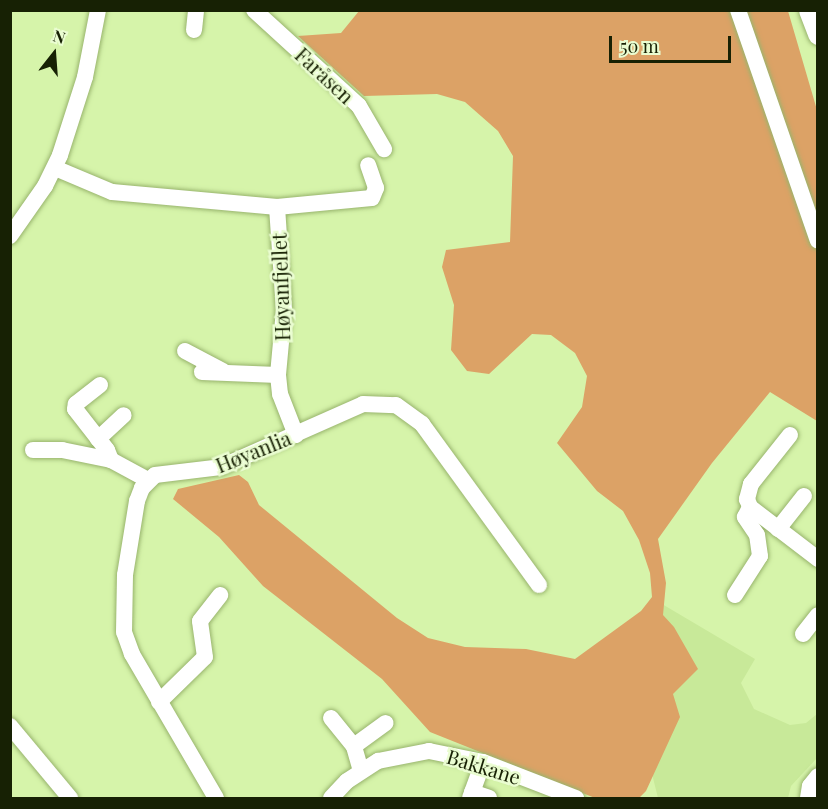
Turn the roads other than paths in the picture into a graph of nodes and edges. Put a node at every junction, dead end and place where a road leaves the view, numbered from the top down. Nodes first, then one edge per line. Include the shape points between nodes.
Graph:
1 (98, 10) edge
2 (196, 10) edge
3 (254, 10) edge
4 (738, 10) edge
5 (809, 10) edge
6 (194, 30) dead end
7 (818, 34) edge
8 (384, 149) dead end
9 (368, 165) dead end
10 (55, 168) junction
11 (277, 207) junction
12 (10, 236) edge
13 (818, 241) edge
14 (184, 351) dead end
15 (223, 371) junction
16 (202, 372) dead end
17 (278, 375) junction
18 (100, 385) dead end
19 (124, 415) dead end
20 (296, 435) junction
21 (790, 435) dead end
22 (98, 439) junction
23 (33, 450) dead end
24 (111, 460) junction
25 (148, 480) junction
26 (804, 496) dead end
27 (750, 507) junction
28 (778, 529) junction
29 (818, 559) edge
30 (539, 585) dead end
31 (220, 595) dead end
32 (735, 595) dead end
33 (818, 615) edge
34 (803, 634) dead end
35 (159, 702) junction
36 (331, 718) dead end
37 (386, 723) dead end
38 (11, 729) edge
39 (354, 746) junction
40 (483, 762) junction
41 (361, 771) junction
42 (818, 776) edge
43 (471, 795) edge
44 (70, 798) edge
45 (216, 798) edge
46 (331, 798) edge
47 (489, 798) edge
48 (576, 798) edge
49 (808, 798) edge

1 - 10 street via 85,77
2 - 6 street
3 - 8 street, Faråsen via 359,106
4 - 13 street
5 - 7 main road
9 - 11 street, Høyanfjellet via 376,188 372,198
10 - 11 street, Høyanfjellet via 112,192
10 - 12 street
11 - 17 street, Høyanfjellet via 284,310
14 - 15 street
15 - 16 street
15 - 17 street
17 - 20 street, Høyanfjellet via 280,394
18 - 22 street via 74,406
19 - 22 street
20 - 25 street, Høyanlia via 221,467 169,472
20 - 30 street, Høyanlia via 363,404 386,402 406,410 422,424
21 - 27 street via 747,492
22 - 24 street
23 - 24 street via 62,450
24 - 25 street
25 - 35 street via 138,501 122,602 124,632 132,654
26 - 28 street
27 - 28 street
27 - 32 street via 746,517 757,535 760,556
28 - 29 street
31 - 35 street via 200,621 205,657
33 - 34 street
35 - 45 street
36 - 39 street
37 - 39 street
38 - 44 street
39 - 41 street
40 - 41 street, Bakkane via 445,752 412,752 395,755
40 - 43 street
40 - 48 street, Bakkane
41 - 46 street, Bakkane
42 - 49 street via 810,786
43 - 47 street

